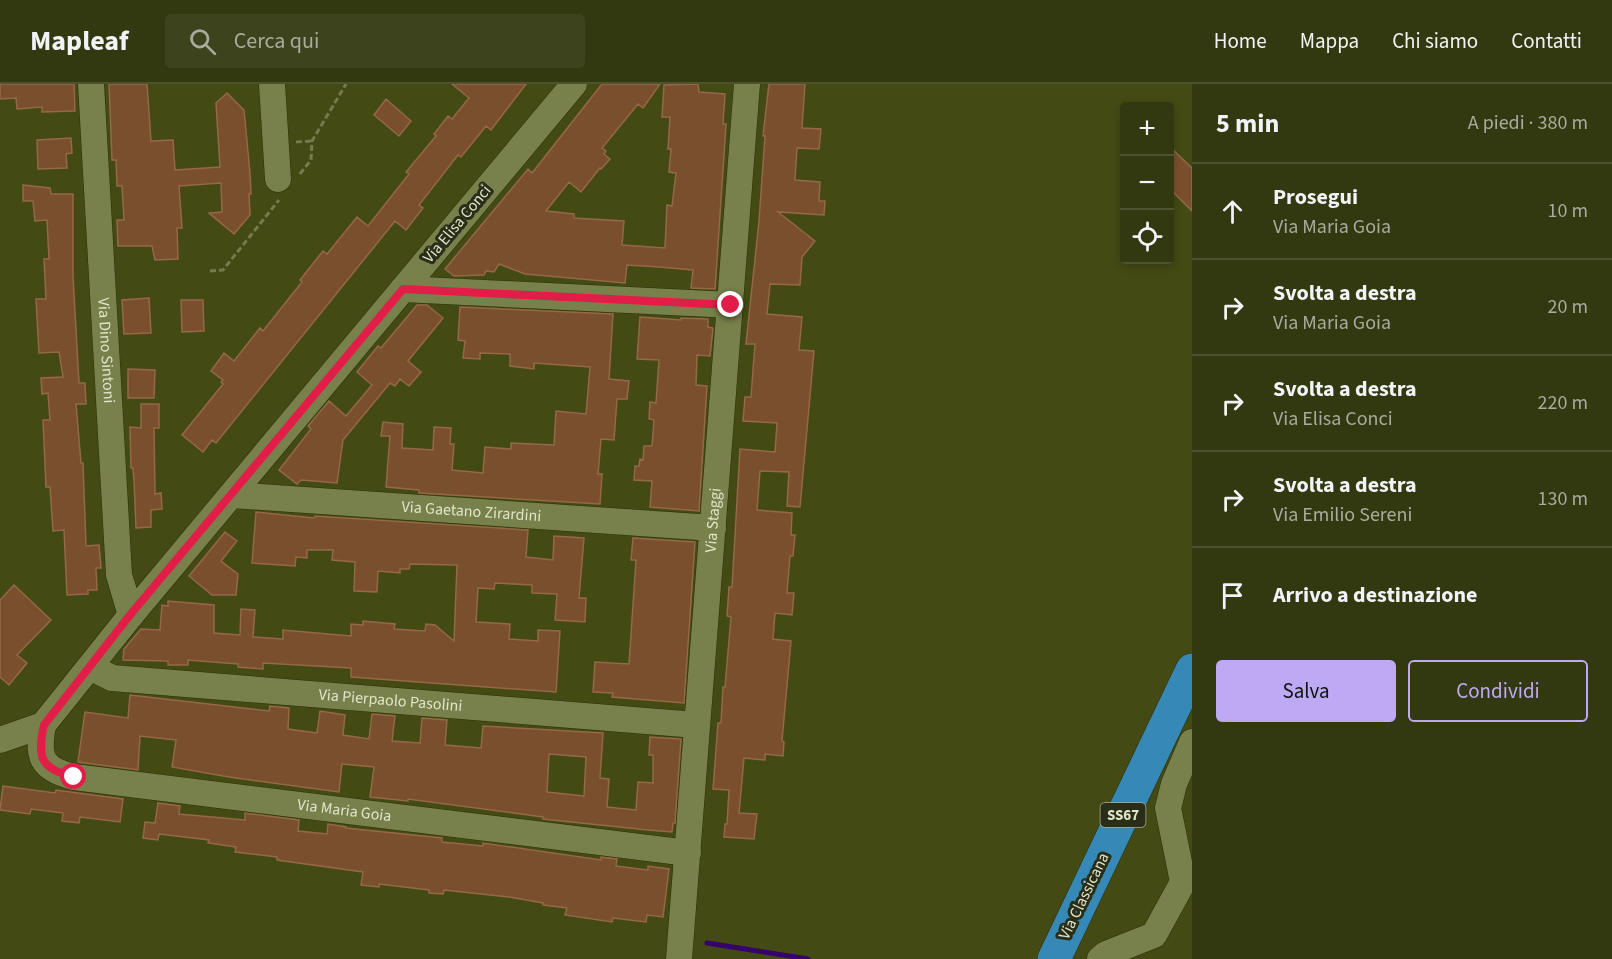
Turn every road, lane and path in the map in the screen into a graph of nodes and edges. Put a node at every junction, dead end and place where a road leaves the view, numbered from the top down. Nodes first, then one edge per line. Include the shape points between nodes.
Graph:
1 (91, 84) edge
2 (272, 84) edge
3 (574, 84) edge
4 (747, 84) edge
5 (278, 179) dead end
6 (403, 289) junction
7 (731, 305) junction
8 (232, 495) junction
9 (712, 528) junction
10 (130, 615) junction
11 (90, 667) junction
12 (1192, 670) edge
13 (1192, 711) edge
14 (44, 725) junction
15 (696, 725) junction
16 (0, 740) edge
17 (1192, 742) edge
18 (688, 853) junction
19 (679, 959) edge
20 (1054, 959) edge
21 (1074, 959) edge
22 (1100, 959) edge

1 - 10 street, Via Dino Sintoni via 119,575
2 - 5 street
3 - 6 street, Via Elisa Conci
4 - 7 street, Via Staggi
6 - 7 street
6 - 8 street, Via Elisa Conci
7 - 9 street, Via Staggi
8 - 9 street, Via Gaetano Zirardini
8 - 10 street, Via Elisa Conci
9 - 15 street, Via Staggi
10 - 11 street, Via Elisa Conci
11 - 14 street, Via Elisa Conci
11 - 15 street, Via Pierpaolo Pasolini via 112,678
12 - 20 highway, Via Classicana / SS67
13 - 21 highway, Via Classicana / SS67
14 - 16 street
14 - 18 street, Via Maria Goia via 39,747 45,763 57,773 74,777
15 - 18 street, Via Staggi
17 - 22 street via 1173,784 1168,808 1182,882 1154,935
18 - 19 street, Via Staggi

